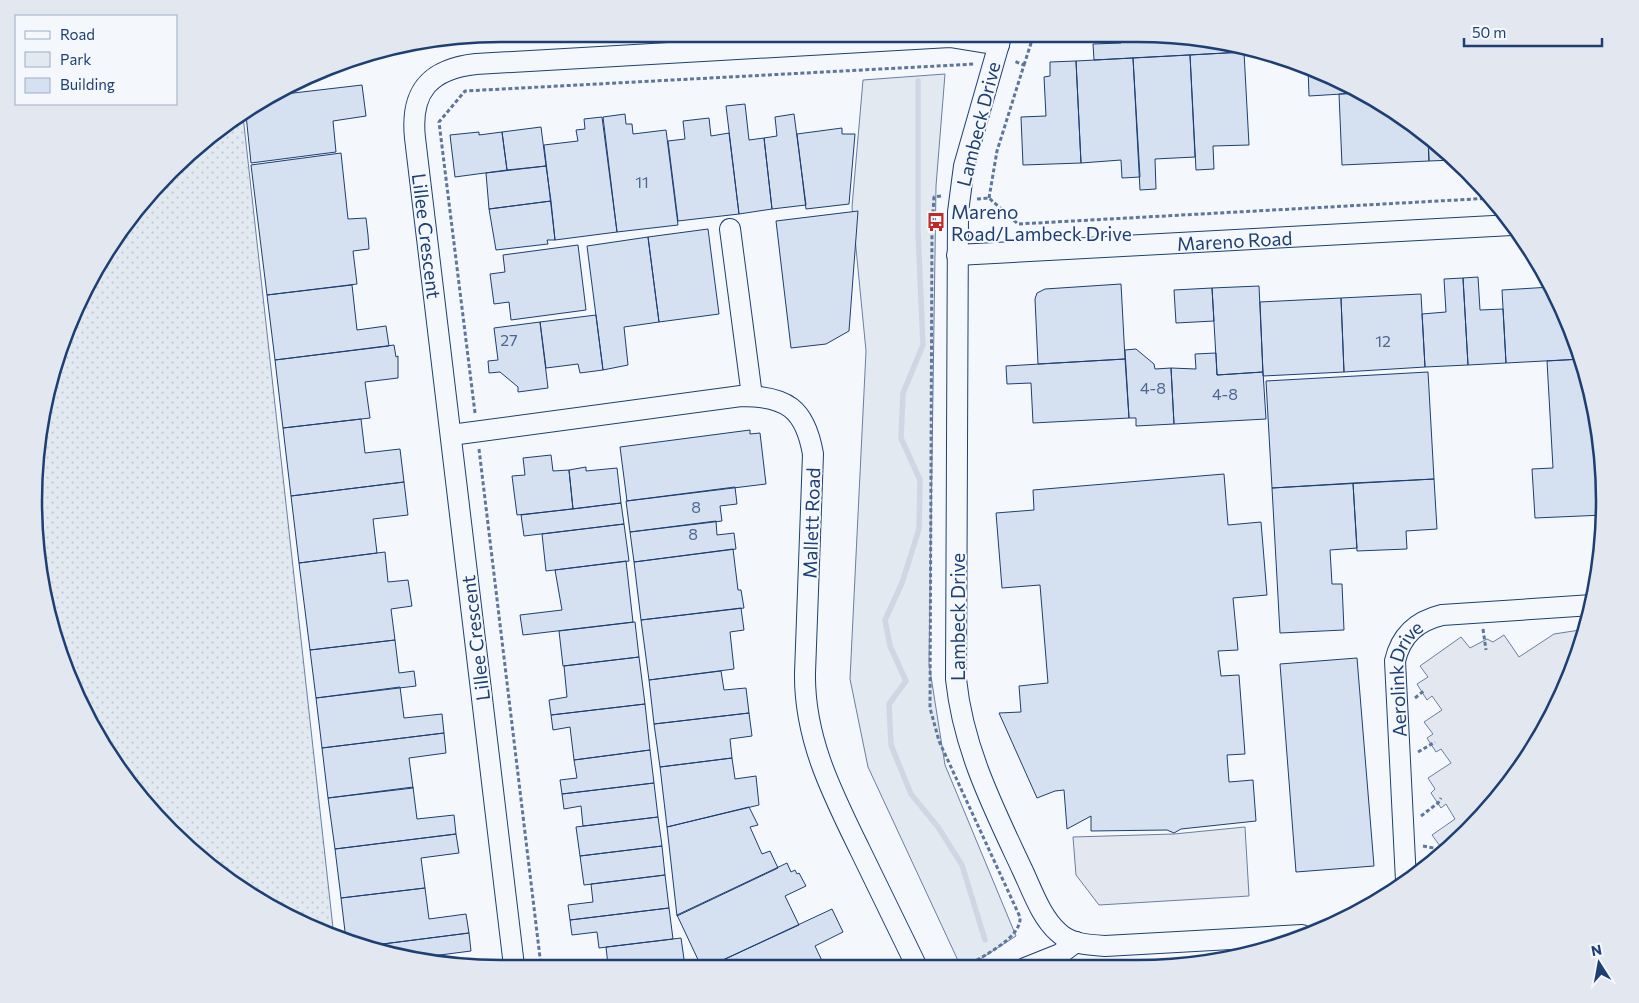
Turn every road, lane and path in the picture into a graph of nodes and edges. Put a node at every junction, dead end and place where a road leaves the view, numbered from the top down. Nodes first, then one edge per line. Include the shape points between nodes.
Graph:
1 (862, 42) edge
2 (972, 42) edge
3 (1031, 42) edge
4 (998, 48) edge
5 (1024, 65) junction
6 (1483, 199) edge
7 (1504, 225) edge
8 (730, 229) dead end
9 (957, 255) junction
10 (752, 396) junction
11 (477, 431) junction
12 (451, 435) junction
13 (1584, 606) edge
14 (1441, 798) dead end
15 (1403, 819) junction
16 (1406, 874) edge
17 (1285, 936) edge
18 (1076, 942) junction
19 (513, 960) edge
20 (540, 960) edge
21 (914, 960) edge
22 (1045, 960) edge

1 - 12 street, Lillee Crescent via 476,64 442,72 430,81 419,94 413,122
2 - 4 street, Lillee Crescent
3 - 5 path
4 - 5 path via 1013,61
4 - 9 street, Lambeck Drive via 964,166
4 - 11 path via 466,91 439,122
5 - 6 path via 997,151 989,198 1018,224
7 - 9 street, Mareno Road
8 - 10 street
9 - 18 street, Lambeck Drive via 956,679 961,720 981,780 1050,924 1068,940
10 - 11 street, Mallett Road
10 - 21 street, Mallett Road via 766,396 784,402 798,414 809,432 813,454 805,693 809,724 830,789
11 - 12 street, Mallett Road
11 - 20 path
12 - 19 street, Lillee Crescent
13 - 15 street, Aerolink Drive via 1442,615 1427,619 1405,636 1396,660
14 - 15 path via 1423,815
15 - 16 street, Aerolink Drive
17 - 18 street, Lambeck Drive via 1104,946
18 - 22 street

